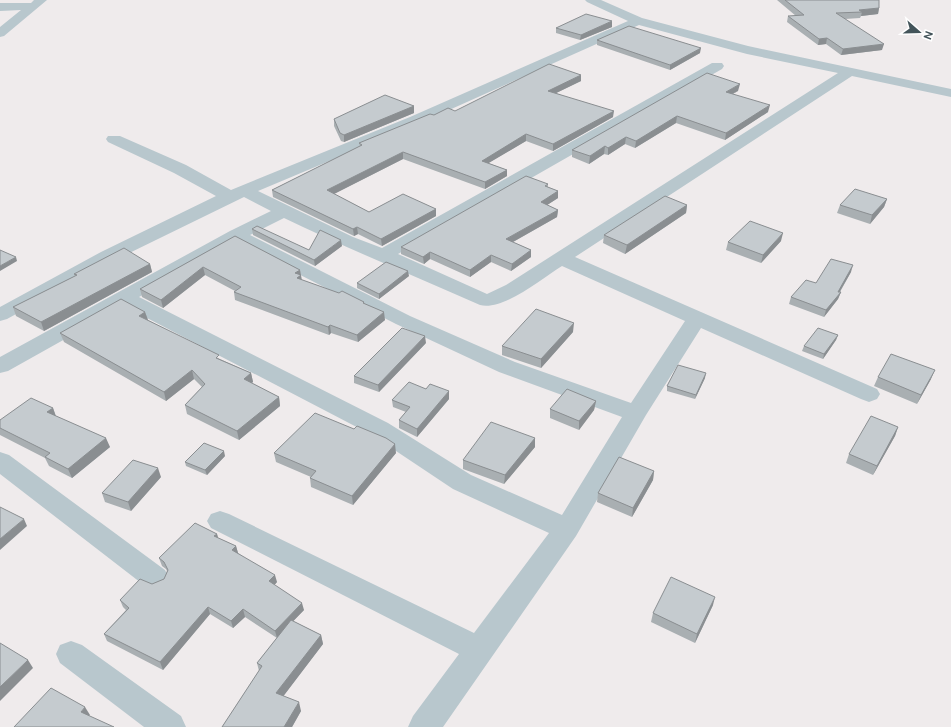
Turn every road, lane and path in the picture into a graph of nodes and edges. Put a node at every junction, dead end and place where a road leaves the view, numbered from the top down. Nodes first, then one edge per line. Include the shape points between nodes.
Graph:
1 (591, 0) edge
2 (38, 3) edge
3 (0, 7) edge
4 (638, 21) junction
5 (0, 33) edge
6 (716, 66) dead end
7 (851, 71) junction
8 (951, 93) edge
9 (114, 139) dead end
10 (237, 194) junction
11 (284, 211) junction
12 (236, 235) junction
13 (383, 255) junction
14 (560, 258) junction
15 (124, 298) junction
16 (0, 316) edge
17 (697, 318) junction
18 (0, 366) edge
19 (869, 394) dead end
20 (636, 413) junction
21 (0, 461) edge
22 (220, 521) dead end
23 (567, 530) junction
24 (155, 578) dead end
25 (479, 650) junction
26 (71, 654) dead end
27 (170, 727) edge
28 (424, 727) edge

1 - 4 street
2 - 3 street
2 - 5 street
4 - 7 street via 747,50
4 - 10 street via 416,120
6 - 13 street
7 - 8 street
7 - 14 street
9 - 10 street
10 - 11 street
10 - 16 street via 108,256
11 - 12 street
11 - 13 street
12 - 15 street
12 - 20 street via 403,320 507,367
13 - 14 street via 487,301 513,289
14 - 17 street
15 - 18 street
15 - 23 street via 380,429 462,482
17 - 19 street
17 - 20 street
20 - 23 street
21 - 24 street
22 - 25 street
23 - 25 street
25 - 28 street
26 - 27 street

